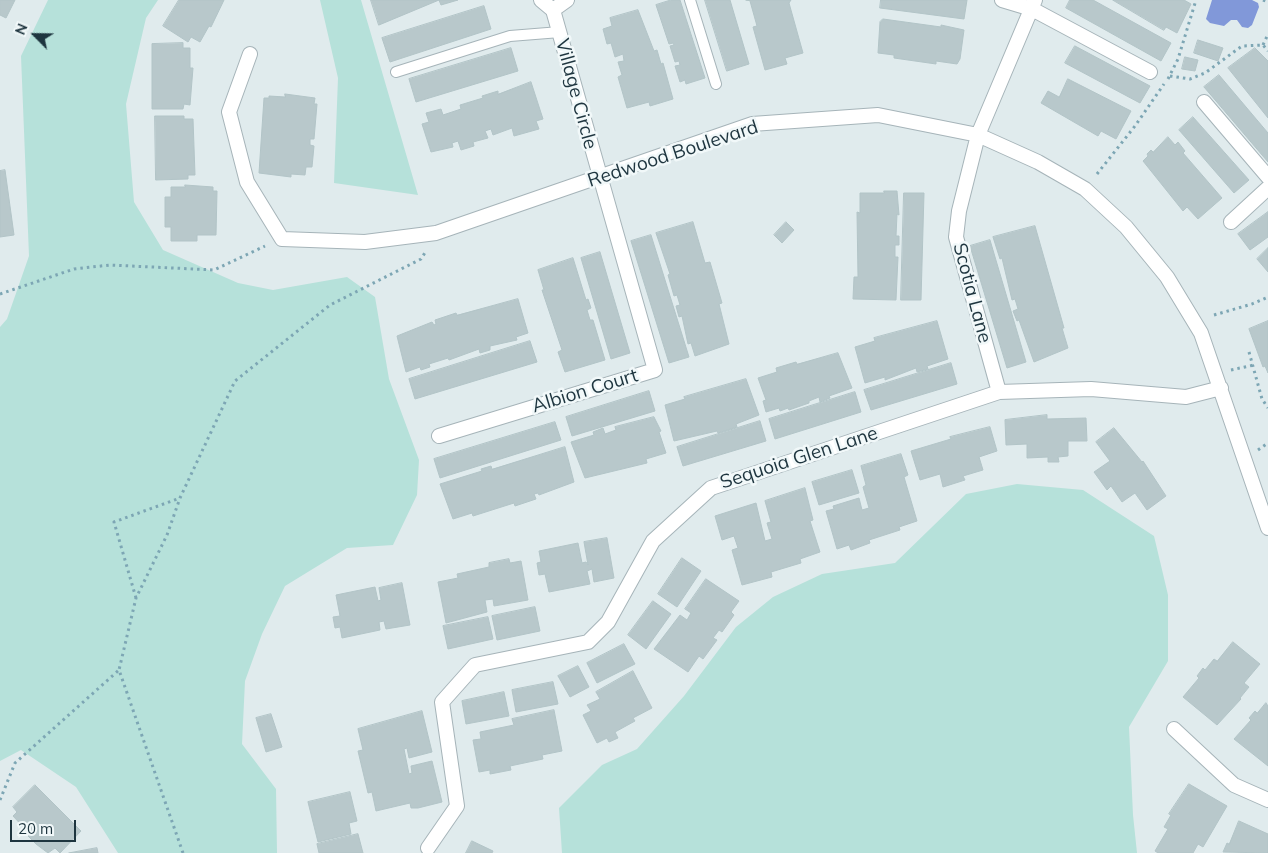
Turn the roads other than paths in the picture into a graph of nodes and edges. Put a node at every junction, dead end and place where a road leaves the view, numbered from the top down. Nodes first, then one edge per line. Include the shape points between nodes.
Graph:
1 (541, 0) edge
2 (567, 0) edge
3 (690, 0) edge
4 (1002, 0) edge
5 (1033, 4) edge
6 (553, 10) junction
7 (560, 32) junction
8 (250, 54) dead end
9 (396, 72) dead end
10 (1150, 72) dead end
11 (716, 84) dead end
12 (1204, 102) dead end
13 (978, 135) junction
14 (1268, 177) edge
15 (599, 178) junction
16 (1268, 188) edge
17 (1231, 222) dead end
18 (1221, 388) junction
19 (999, 392) junction
20 (439, 436) dead end
21 (1268, 528) edge
22 (1174, 729) dead end
23 (1268, 800) edge
24 (428, 848) dead end

1 - 6 street
2 - 6 street
3 - 11 lane
4 - 5 street
5 - 10 street
5 - 13 street, Scotia Lane
6 - 7 street, Village Circle
7 - 9 lane via 510,36
7 - 15 street, Village Circle
8 - 15 street, Redwood Boulevard via 229,112 247,182 282,239 365,242 436,233
12 - 14 street
13 - 15 street, Redwood Boulevard via 878,115 752,124
13 - 18 street, Redwood Boulevard via 1038,162 1085,189 1126,227 1167,277 1201,333
13 - 19 street, Scotia Lane via 959,211 956,237
15 - 20 street, Albion Court via 655,370
16 - 17 street
18 - 19 street, Sequoia Glen Lane via 1186,396 1092,389
18 - 21 street, Redwood Boulevard
19 - 24 street, Sequoia Glen Lane via 711,488 653,541 608,622 588,642 474,665 442,702 457,806
22 - 23 street via 1234,785

